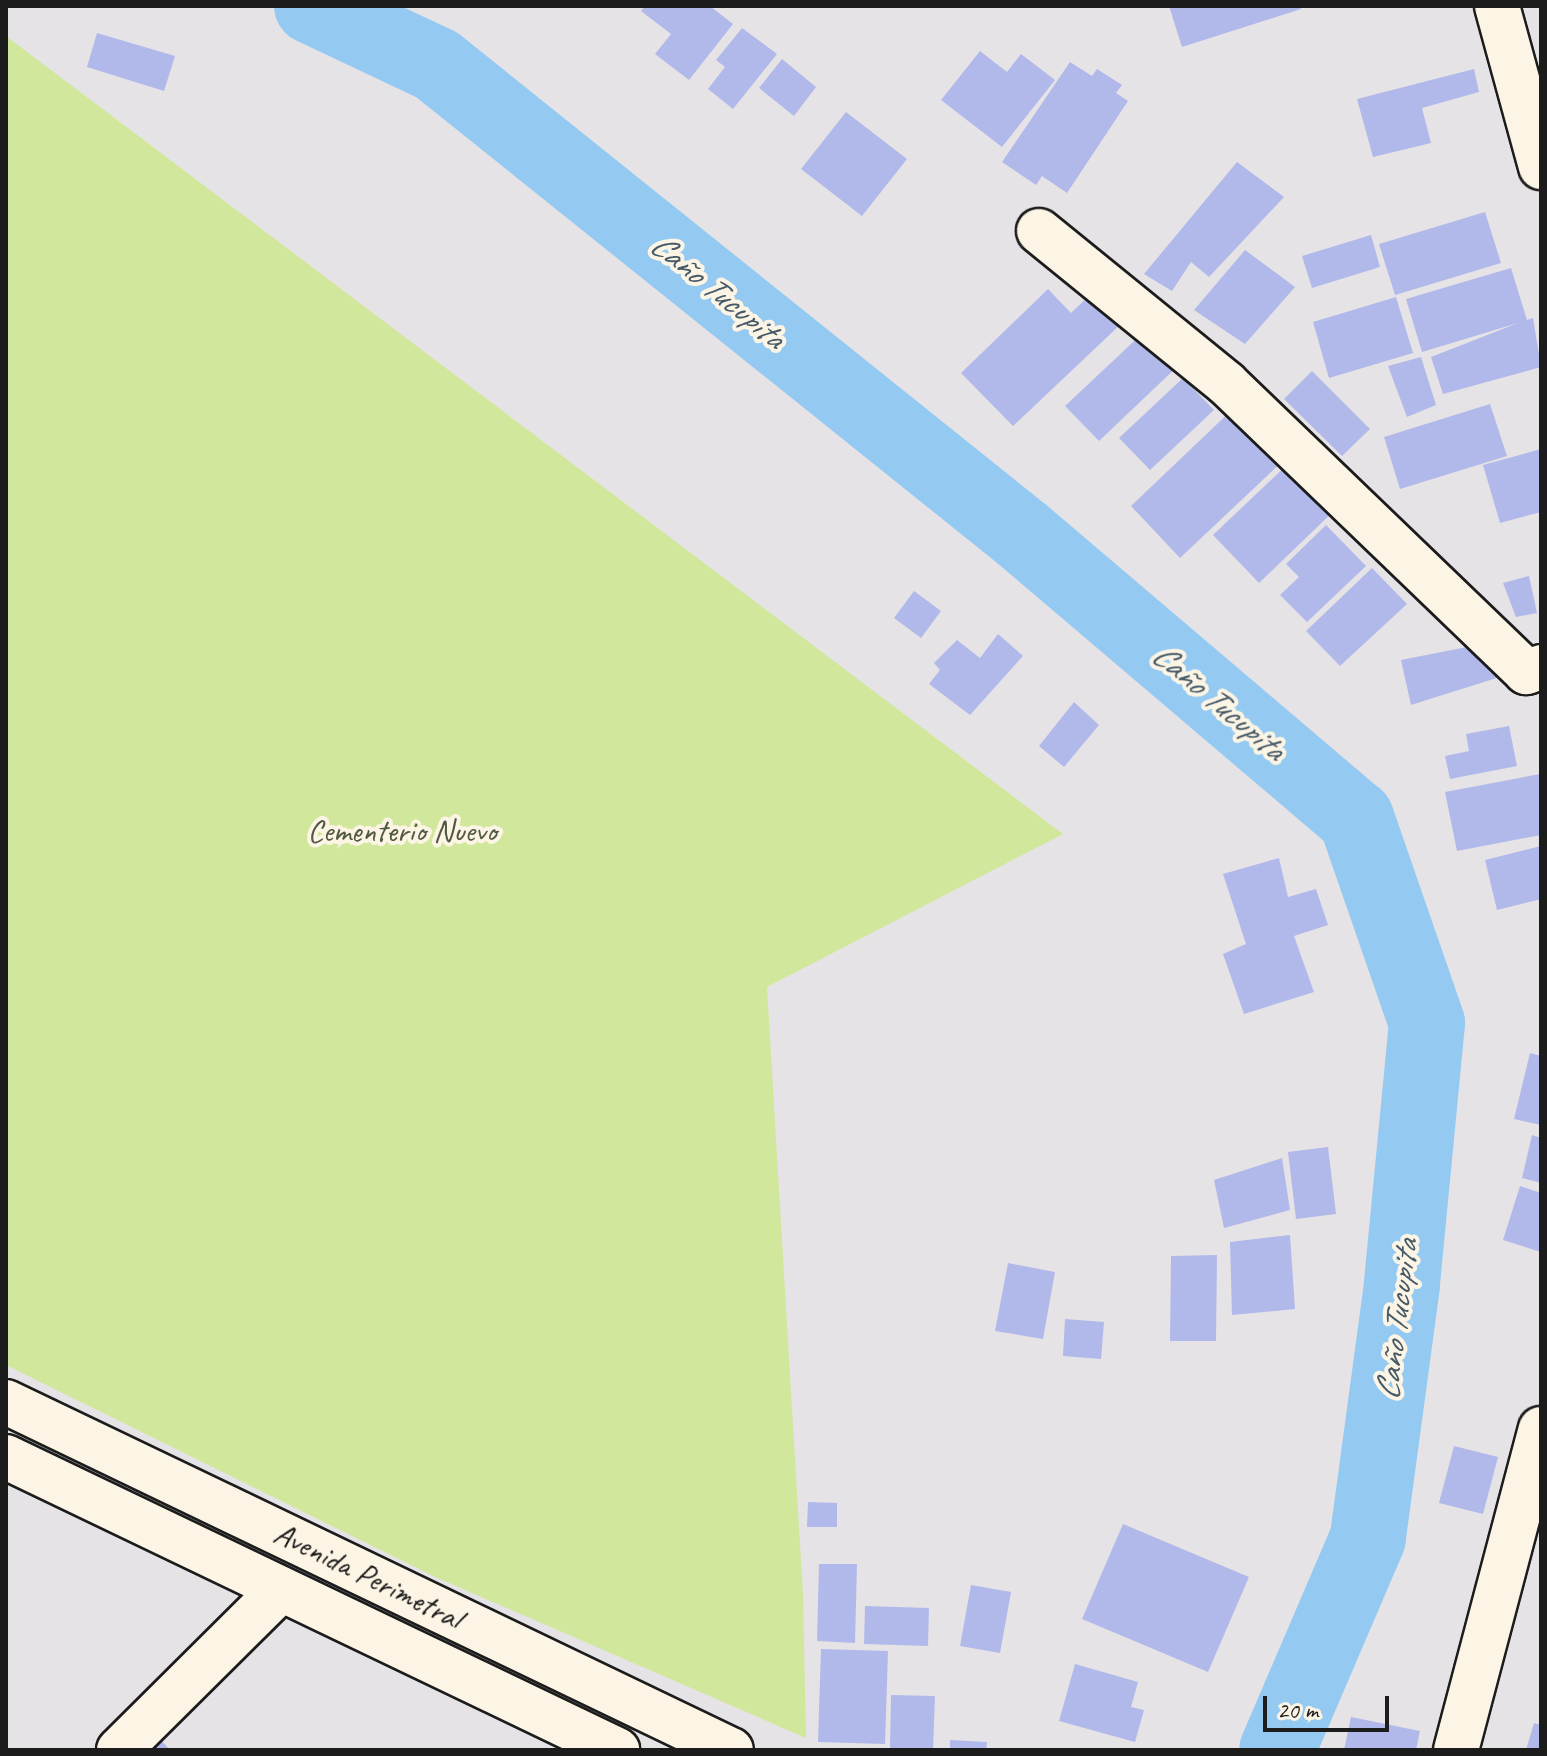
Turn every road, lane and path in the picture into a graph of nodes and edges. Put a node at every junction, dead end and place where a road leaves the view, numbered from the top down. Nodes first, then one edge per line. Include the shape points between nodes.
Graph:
1 (1497, 6) edge
2 (1541, 167) edge
3 (1039, 231) dead end
4 (1533, 670) edge
5 (6, 1402) edge
6 (1541, 1429) edge
7 (6, 1457) edge
8 (281, 1589) junction
9 (119, 1750) edge
10 (617, 1750) edge
11 (731, 1750) edge
12 (1456, 1750) edge

1 - 2 street
3 - 4 street via 1226,383
5 - 11 street, Avenida Perimetral
6 - 12 street
7 - 8 street, Avenida Perimetral
8 - 9 street
8 - 10 street, Avenida Perimetral

